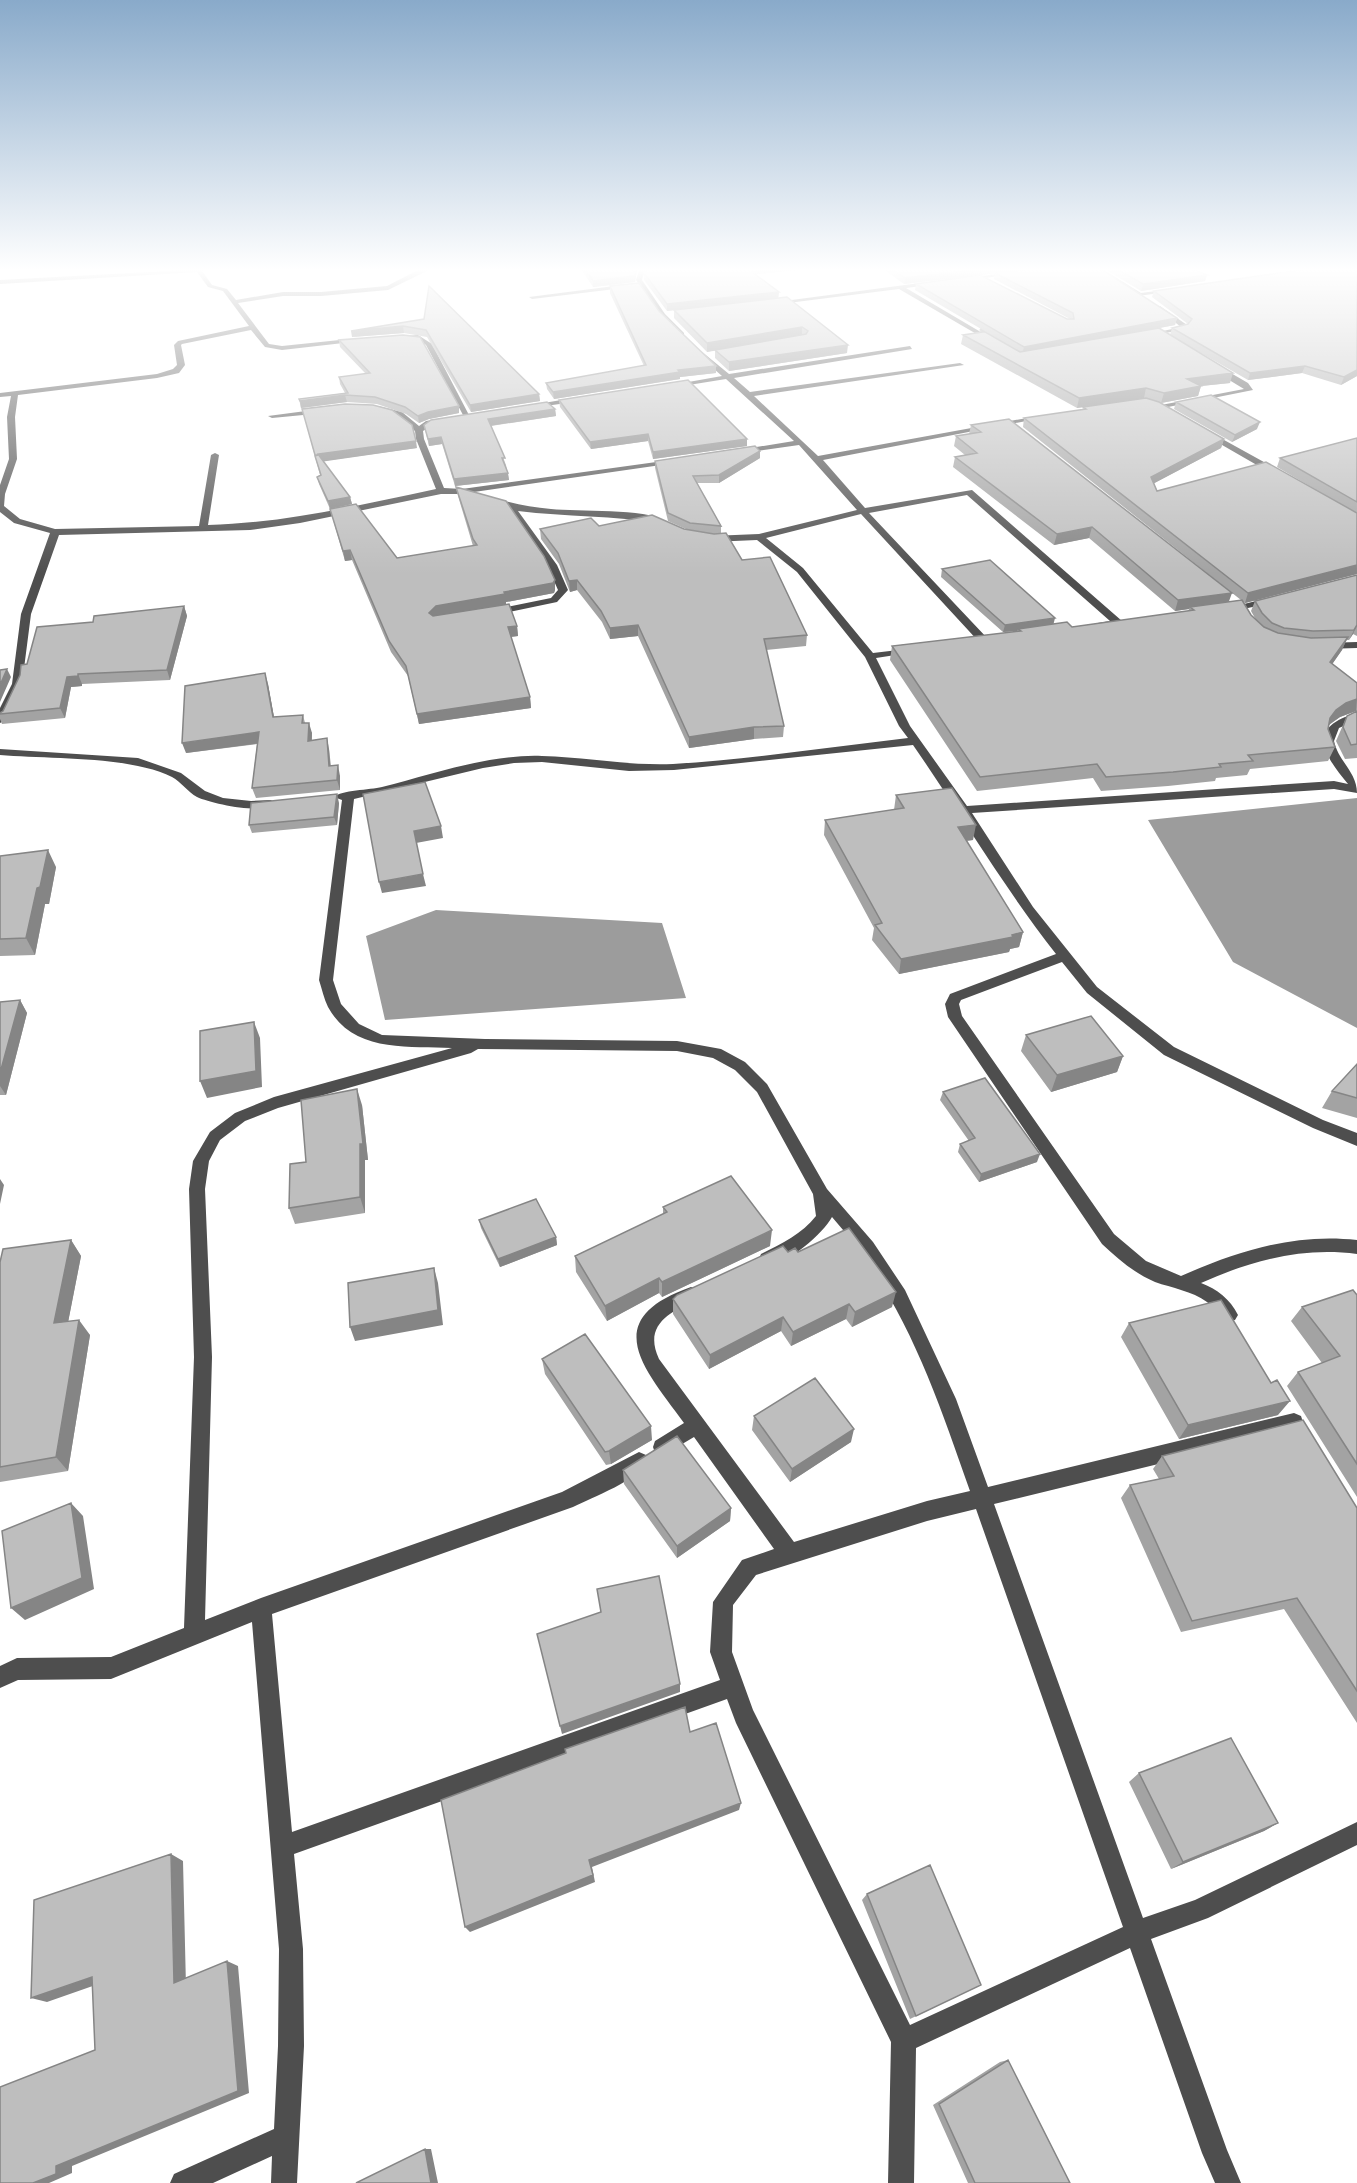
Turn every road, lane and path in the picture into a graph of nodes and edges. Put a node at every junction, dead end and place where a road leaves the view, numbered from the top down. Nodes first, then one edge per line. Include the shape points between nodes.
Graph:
1 (176, 371) edge
2 (442, 371) edge
3 (723, 371) edge
4 (766, 371) edge
5 (917, 371) edge
6 (1222, 371) edge
7 (728, 377) junction
8 (657, 388) edge
9 (15, 392) junction
10 (0, 394) edge
11 (748, 394) junction
12 (585, 398) edge
13 (1151, 404) edge
14 (374, 407) edge
15 (526, 407) edge
16 (1161, 407) junction
17 (333, 409) edge
18 (1170, 413) edge
19 (479, 414) edge
20 (272, 416) dead end
21 (467, 416) junction
22 (1053, 416) edge
23 (457, 417) edge
24 (448, 419) edge
25 (1008, 423) junction
26 (1197, 427) edge
27 (419, 430) junction
28 (1018, 430) edge
29 (12, 442) junction
30 (0, 443) edge
31 (799, 443) junction
32 (725, 454) edge
33 (215, 455) dead end
34 (819, 458) junction
35 (680, 460) edge
36 (1284, 476) edge
37 (441, 491) junction
38 (461, 491) junction
39 (0, 506) edge
40 (512, 507) junction
41 (863, 511) junction
42 (672, 528) edge
43 (203, 529) junction
44 (55, 532) junction
45 (759, 537) junction
46 (705, 538) edge
47 (1286, 596) edge
48 (1232, 600) edge
49 (1219, 610) edge
50 (1242, 611) junction
51 (478, 615) edge
52 (1129, 622) edge
53 (1118, 623) junction
54 (1096, 626) edge
55 (995, 640) edge
56 (984, 641) junction
57 (973, 642) edge
58 (1357, 645) edge
59 (1311, 646) edge
60 (927, 648) edge
61 (870, 656) junction
62 (1357, 716) edge
63 (0, 720) edge
64 (916, 741) junction
65 (0, 752) edge
66 (1357, 788) edge
67 (348, 796) junction
68 (325, 799) edge
69 (280, 803) edge
70 (964, 810) junction
71 (1065, 956) junction
72 (485, 1044) junction
73 (1357, 1140) edge
74 (821, 1194) junction
75 (1357, 1247) edge
76 (757, 1264) edge
77 (1184, 1283) junction
78 (703, 1288) edge
79 (1239, 1331) edge
80 (1294, 1422) edge
81 (698, 1425) junction
82 (983, 1498) junction
83 (790, 1554) junction
84 (261, 1608) junction
85 (194, 1634) junction
86 (0, 1677) edge
87 (733, 1686) junction
88 (1357, 1833) edge
89 (282, 1847) junction
90 (1138, 1932) junction
91 (904, 2041) junction
92 (287, 2136) junction
93 (183, 2183) edge
94 (284, 2183) edge
95 (901, 2183) edge
96 (1228, 2183) edge

1 - 9 street
2 - 21 street
3 - 7 street
4 - 7 street
5 - 11 street
6 - 16 street via 1249,390
7 - 8 street
7 - 11 street
9 - 10 street
9 - 29 street
11 - 31 street
12 - 15 street
13 - 16 street
14 - 27 street via 399,414
16 - 18 street
17 - 20 street
19 - 21 street
21 - 23 street
22 - 25 street
24 - 27 street
25 - 28 street
25 - 34 street
26 - 36 street
27 - 37 street
29 - 30 street
29 - 39 street via 14,459
31 - 32 street
31 - 34 street
33 - 43 street
34 - 41 street
35 - 38 street
37 - 38 street
37 - 43 street via 300,520
38 - 40 street
39 - 44 street via 20,522
40 - 42 street via 650,518
40 - 51 street via 552,565 562,591 554,600
41 - 45 street
41 - 53 street via 969,492
41 - 56 street
43 - 44 street
44 - 63 street via 26,614 17,684
45 - 46 street
45 - 61 street via 800,570
47 - 50 street
48 - 50 street
49 - 50 street
52 - 53 street
53 - 54 street
55 - 56 street
56 - 57 street
58 - 59 street
60 - 61 street
61 - 64 street
62 - 66 street via 1334,727 1328,737 1328,748
64 - 67 street via 674,767 514,760
64 - 70 street
65 - 69 street via 138,761 177,775 201,794 221,801
66 - 70 street via 1334,785
67 - 68 street
67 - 72 street via 327,980 335,1006 354,1028 380,1040
70 - 71 street via 1028,910
71 - 73 street via 1092,990 1169,1051 1318,1125
71 - 77 street via 956,997 952,1004 955,1017 1108,1239 1132,1262
72 - 74 street via 677,1046 716,1053 740,1066 762,1088
72 - 85 street via 274,1103 240,1117 215,1136 201,1161 197,1189 203,1368
74 - 76 street via 825,1217 816,1230
74 - 82 street via 855,1230 896,1290 947,1399
75 - 77 street via 1301,1245 1217,1268
77 - 79 street via 1215,1299
78 - 81 street via 670,1303 649,1323 644,1343 652,1364
80 - 82 street
81 - 83 street
81 - 84 street via 606,1481 566,1500
82 - 83 street via 927,1511
82 - 90 street
83 - 87 street via 749,1567 723,1602 721,1652
84 - 85 street
84 - 89 street
85 - 86 street via 111,1668 17,1669
87 - 89 street
87 - 91 street via 775,1781
88 - 90 street via 1200,1910
89 - 92 street via 291,1949
90 - 91 street
90 - 96 street
91 - 95 street
92 - 93 street
92 - 94 street

